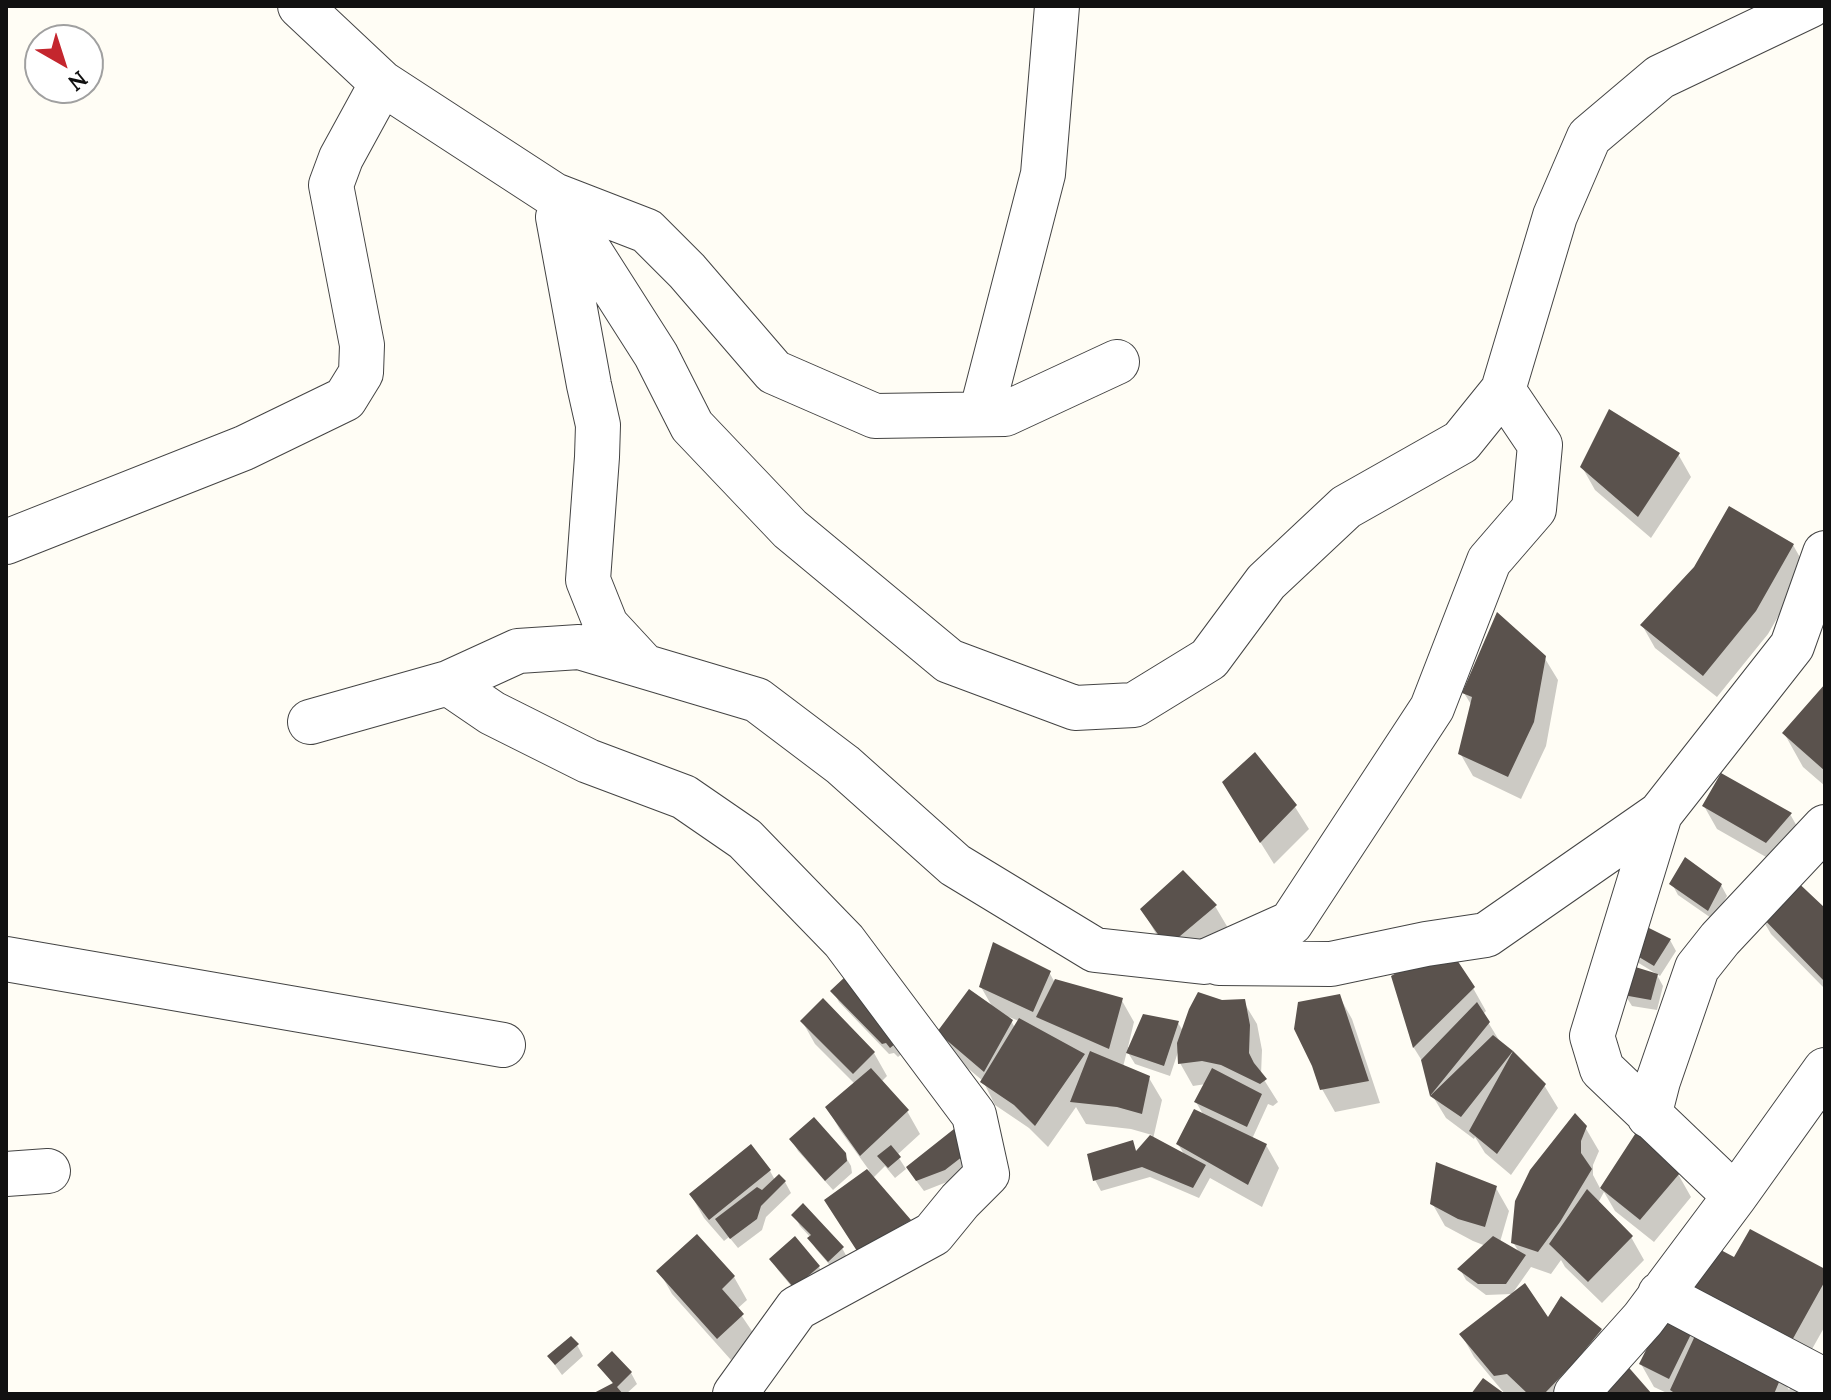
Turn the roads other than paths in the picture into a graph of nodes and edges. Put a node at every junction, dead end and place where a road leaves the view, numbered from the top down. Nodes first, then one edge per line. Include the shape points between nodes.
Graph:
1 (300, 6) edge
2 (1057, 6) edge
3 (1809, 6) edge
4 (382, 83) junction
5 (554, 195) junction
6 (1117, 362) dead end
7 (1503, 390) junction
8 (981, 414) junction
9 (6, 542) edge
10 (1825, 553) edge
11 (643, 665) junction
12 (448, 683) junction
13 (310, 722) dead end
14 (1660, 814) junction
15 (1825, 827) edge
16 (6, 959) edge
17 (1204, 962) junction
18 (503, 1045) dead end
19 (1825, 1070) edge
20 (1649, 1116) junction
21 (1735, 1196) junction
22 (1660, 1294) junction
23 (1825, 1381) edge
24 (735, 1394) edge
25 (1576, 1394) edge

1 - 4 street
2 - 8 street via 1043,174
3 - 7 street via 1660,77 1589,137 1555,216
4 - 5 street
4 - 9 street via 331,185 362,345 361,373 345,399 244,448
5 - 7 street via 656,355 692,426 790,529 949,661 1075,708 1134,705 1209,659 1266,582 1346,507 1461,442
5 - 8 street via 647,231 774,372 875,416
5 - 11 street via 598,425 588,580 606,625
6 - 8 street via 1005,414
7 - 17 street via 1540,445 1534,509 1489,561 1432,708 1291,923
10 - 14 street via 1792,646
11 - 12 street via 579,647 518,651
11 - 17 street via 757,700 843,765 955,865 1095,950
12 - 13 street
12 - 24 street via 492,713 588,761 684,797 745,839 844,941 974,1115 987,1174 933,1234 797,1308
14 - 17 street via 1486,935 1331,964
14 - 20 street via 1592,1036 1602,1069
15 - 20 street via 1697,968
16 - 18 street
19 - 21 street
20 - 21 street
21 - 22 street
22 - 23 street
22 - 25 street

